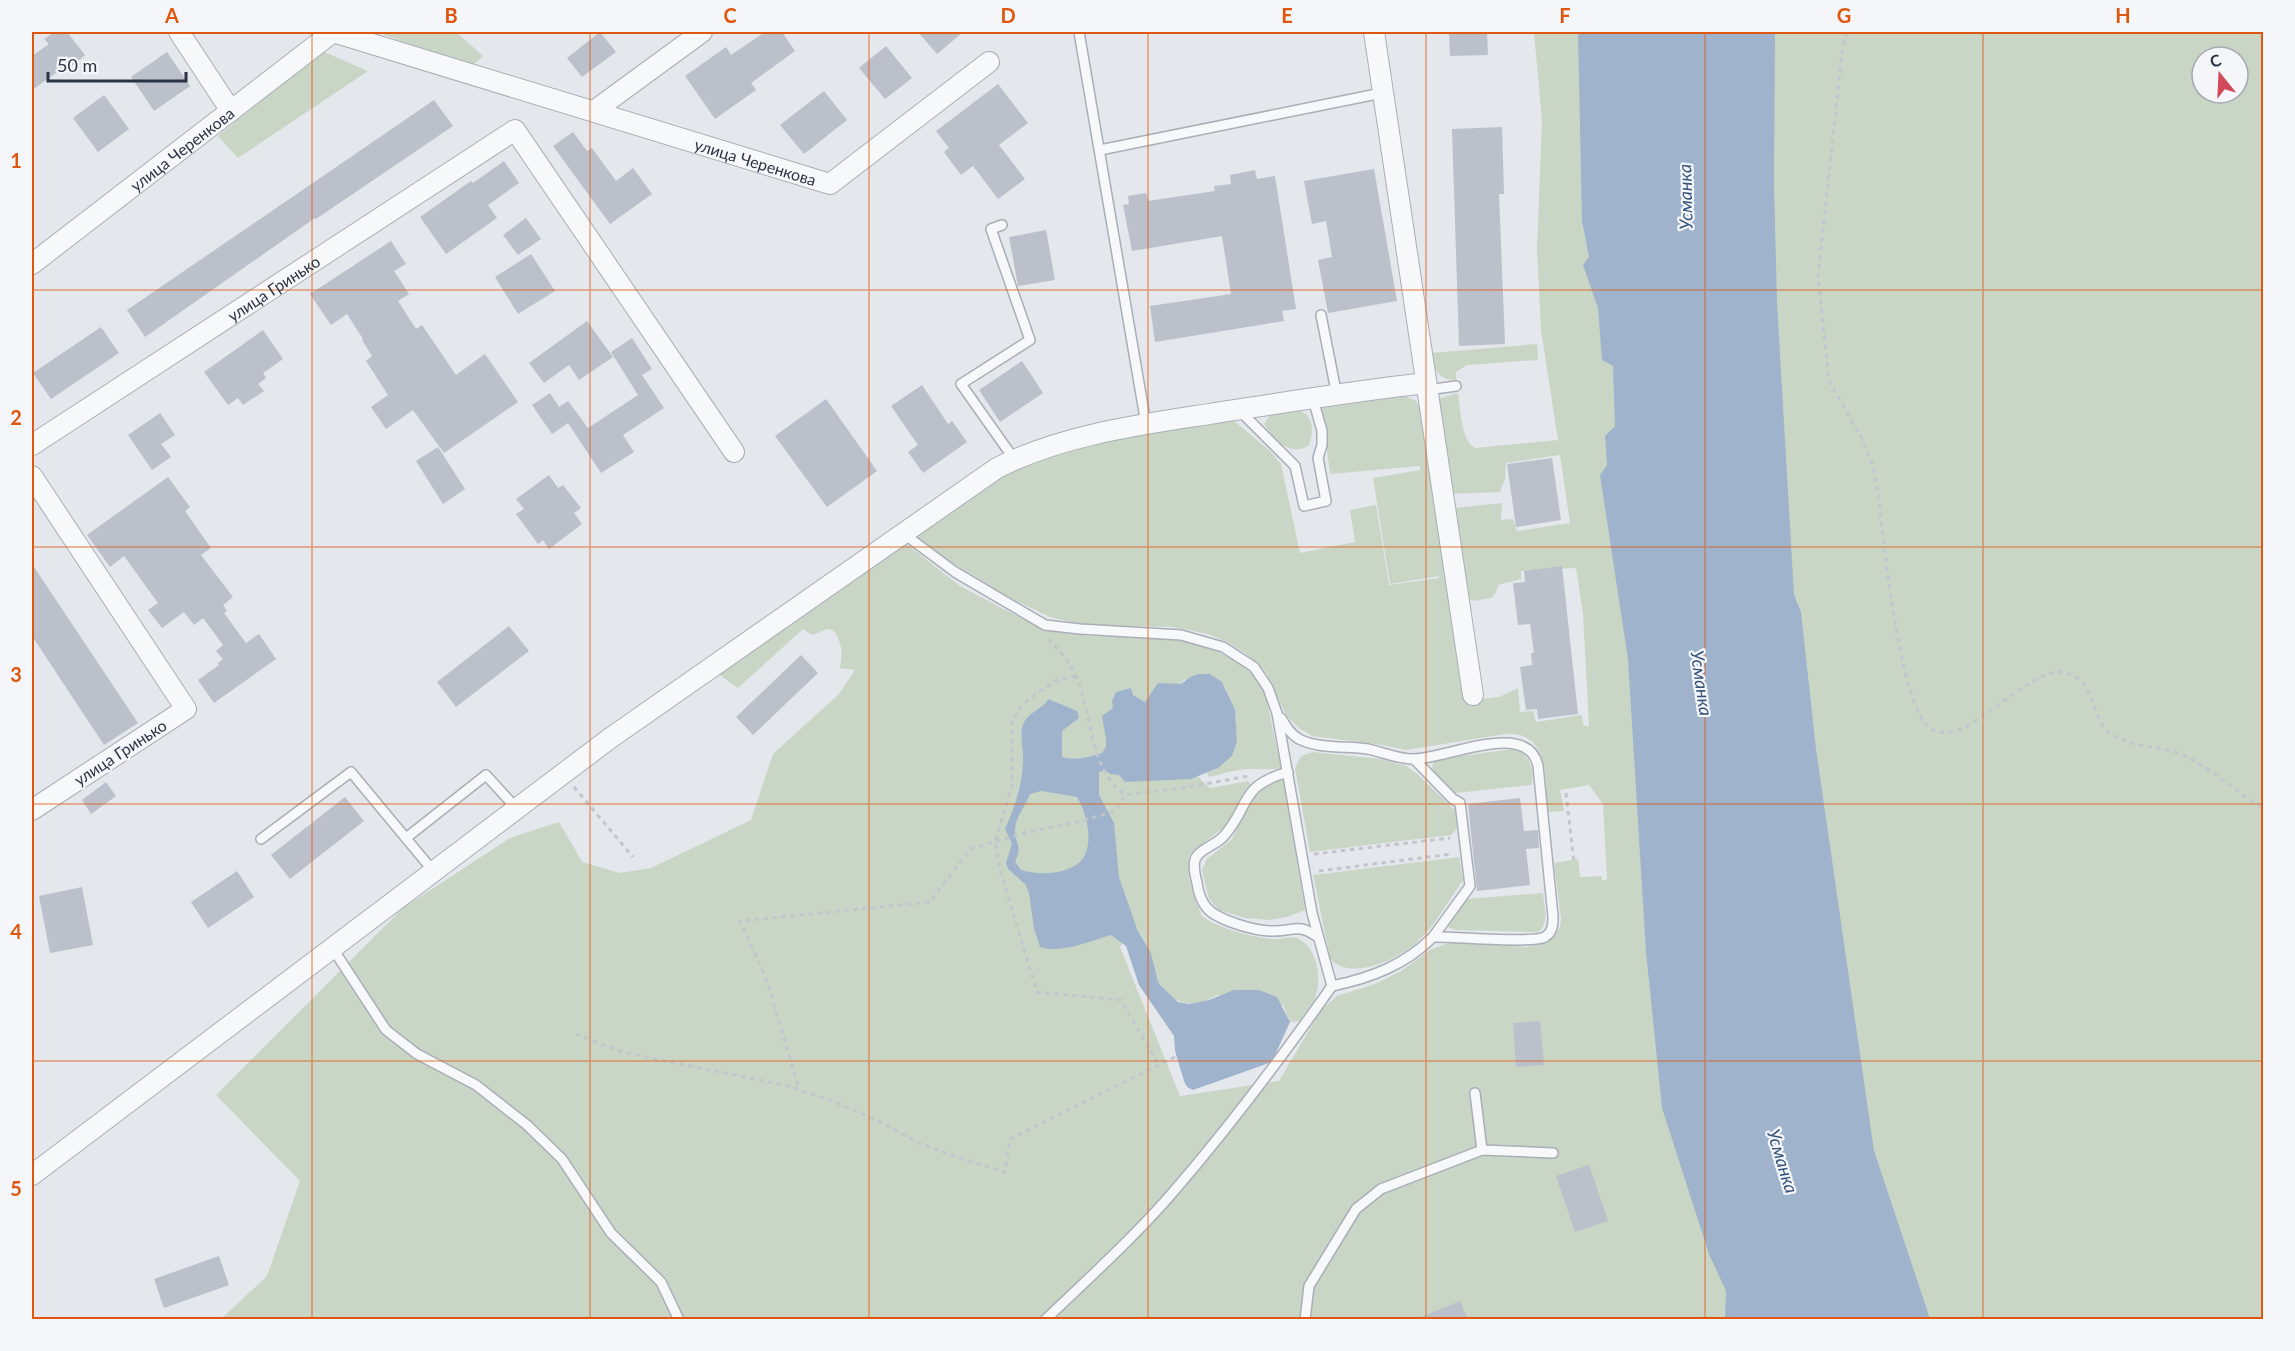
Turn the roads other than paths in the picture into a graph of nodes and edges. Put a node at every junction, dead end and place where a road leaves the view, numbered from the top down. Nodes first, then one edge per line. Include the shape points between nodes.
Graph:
1 (179, 32) edge
2 (333, 32) edge
3 (702, 32) edge
4 (1079, 32) edge
5 (1374, 32) edge
6 (989, 62) dead end
7 (1382, 93) junction
8 (231, 111) junction
9 (594, 111) junction
10 (1100, 150) junction
11 (1002, 225) dead end
12 (32, 264) edge
13 (1321, 315) dead end
14 (1456, 386) dead end
15 (1427, 387) junction
16 (1337, 396) junction
17 (1313, 399) junction
18 (1239, 409) junction
19 (1146, 424) junction
20 (32, 445) edge
21 (734, 452) dead end
22 (1014, 459) junction
23 (32, 476) edge
24 (904, 534) junction
25 (1473, 694) dead end
26 (1277, 713) junction
27 (1414, 759) junction
28 (1288, 772) junction
29 (517, 809) junction
30 (32, 810) edge
31 (261, 838) dead end
32 (406, 838) junction
33 (434, 872) junction
34 (1318, 937) junction
35 (1433, 937) junction
36 (333, 949) junction
37 (1332, 986) junction
38 (1475, 1093) dead end
39 (1482, 1150) junction
40 (1553, 1153) dead end
41 (32, 1176) edge
42 (680, 1320) edge
43 (1045, 1320) edge
44 (1305, 1320) edge

1 - 8 street
2 - 8 street, улица Черенкова
2 - 9 street, улица Черенкова
3 - 9 street
4 - 10 lane
5 - 7 street
6 - 9 street, улица Черенкова via 830,184
7 - 10 lane
7 - 15 street
8 - 12 street, улица Черенкова
10 - 19 lane
11 - 22 lane via 991,229 1030,340 961,384
13 - 16 lane
14 - 15 lane
15 - 16 street
15 - 25 street
16 - 17 street
17 - 18 street
17 - 18 lane via 1322,430 1318,458 1326,501 1304,506 1295,466
18 - 19 street
19 - 22 street via 1054,445
20 - 21 street, улица Гринько via 515,129
22 - 24 street
23 - 30 street, улица Гринько via 186,708
24 - 26 lane via 955,572 1045,625 1163,633 1208,641 1254,667 1268,688
24 - 29 street via 744,644
26 - 27 lane via 1302,741
26 - 28 lane
27 - 35 lane via 1460,803 1470,886
27 - 35 lane via 1509,742 1527,748 1537,758 1538,766 1553,916 1551,931 1543,938 1531,940
28 - 34 lane
28 - 34 lane via 1270,777 1252,789 1220,840 1194,861 1201,897 1213,914 1271,932 1305,929
29 - 32 lane via 486,775
29 - 33 street
31 - 32 lane via 351,772
32 - 33 lane
33 - 36 street
34 - 37 lane
35 - 37 lane via 1417,952 1379,973
36 - 41 street
36 - 42 lane via 386,1030 417,1054 476,1085 562,1159 610,1233 661,1282
37 - 43 lane via 1283,1055 1179,1185
38 - 39 lane
39 - 40 lane
39 - 44 lane via 1381,1190 1356,1209 1310,1286

